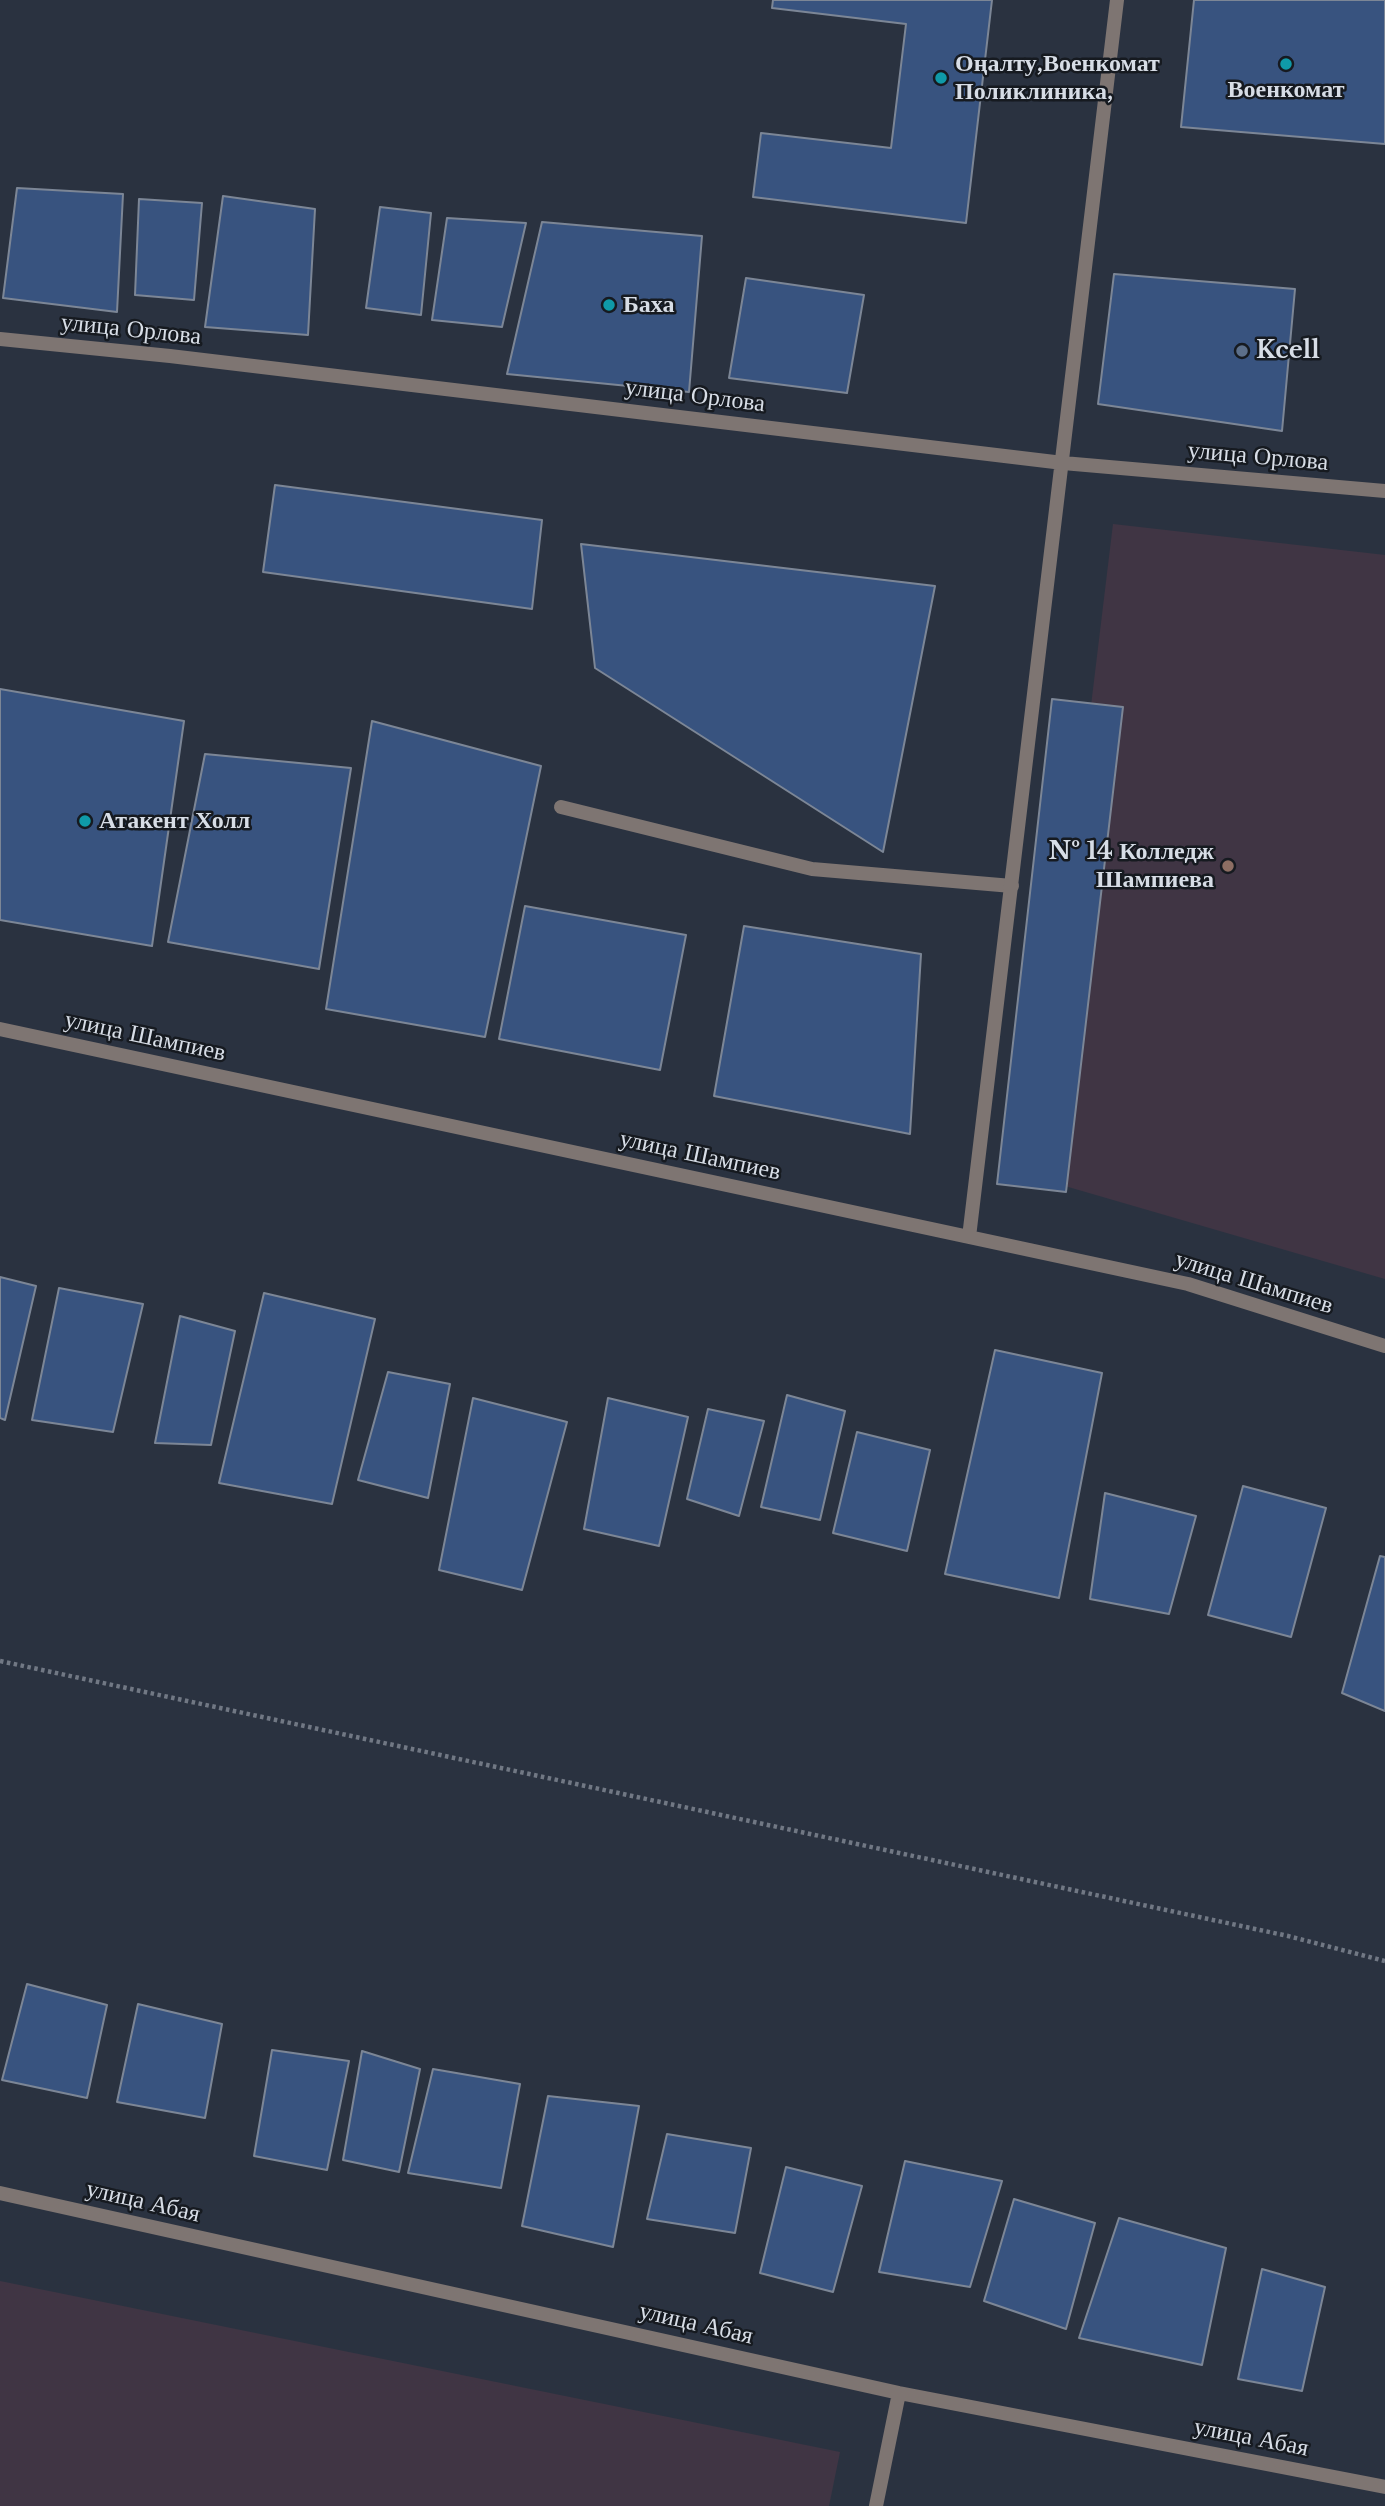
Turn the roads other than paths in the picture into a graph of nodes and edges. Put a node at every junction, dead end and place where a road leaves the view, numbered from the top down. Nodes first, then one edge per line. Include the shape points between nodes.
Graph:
1 (1117, 0) edge
2 (0, 339) edge
3 (1063, 463) junction
4 (1385, 491) edge
5 (561, 807) dead end
6 (1012, 886) junction
7 (0, 1029) edge
8 (969, 1237) junction
9 (1385, 1346) edge
10 (0, 2193) edge
11 (899, 2393) junction
12 (1385, 2487) edge
13 (876, 2506) edge

1 - 3 street
2 - 3 street, улица Орлова
3 - 4 street, улица Орлова
3 - 6 street
5 - 6 street via 812,869
6 - 8 street
7 - 8 street, улица Шампиев
8 - 9 street, улица Шампиев via 1188,1284
10 - 11 street, улица Абая
11 - 12 street, улица Абая
11 - 13 street

